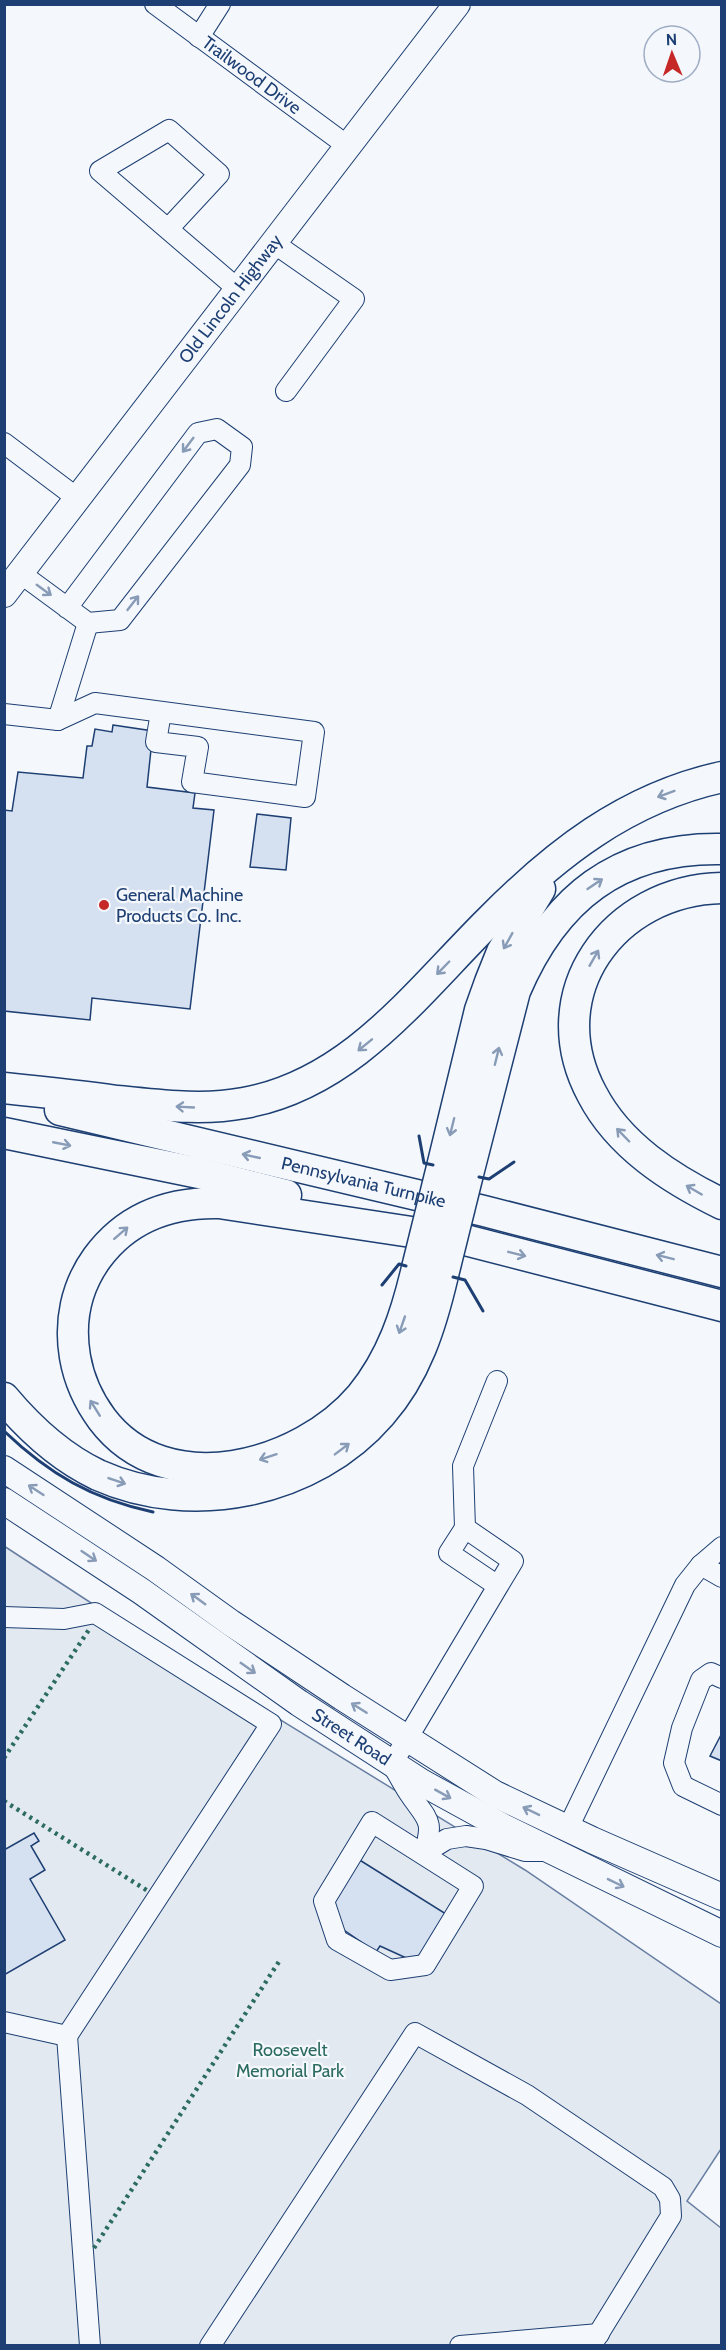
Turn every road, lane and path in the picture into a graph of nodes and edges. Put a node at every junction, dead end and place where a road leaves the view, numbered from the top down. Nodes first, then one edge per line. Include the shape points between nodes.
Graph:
1 (155, 4) edge
2 (220, 4) edge
3 (457, 4) edge
4 (199, 37) junction
5 (349, 147) junction
6 (168, 229) junction
7 (275, 244) junction
8 (239, 290) junction
9 (286, 391) dead end
10 (4, 442) edge
11 (77, 498) junction
12 (20, 573) junction
13 (4, 594) edge
14 (67, 608) junction
15 (88, 623) junction
16 (161, 712) junction
17 (4, 714) edge
18 (58, 720) junction
19 (722, 777) edge
20 (722, 849) edge
21 (561, 856) junction
22 (722, 888) edge
23 (4, 1088) edge
24 (4, 1097) edge
25 (4, 1133) edge
26 (455, 1171) junction
27 (722, 1204) edge
28 (460, 1239) junction
29 (430, 1272) junction
30 (722, 1272) edge
31 (722, 1306) edge
32 (497, 1381) dead end
33 (4, 1398) edge
34 (4, 1470) edge
35 (4, 1501) edge
36 (465, 1528) junction
37 (722, 1547) edge
38 (701, 1565) junction
39 (722, 1577) edge
40 (498, 1586) junction
41 (4, 1617) edge
42 (722, 1678) edge
43 (409, 1738) junction
44 (392, 1764) junction
45 (722, 1805) edge
46 (568, 1828) junction
47 (552, 1851) junction
48 (424, 1853) junction
49 (722, 1896) edge
50 (722, 1934) edge
51 (4, 2022) edge
52 (67, 2036) junction
53 (595, 2340) edge
54 (90, 2346) edge
55 (210, 2346) edge
56 (460, 2346) edge

1 - 4 street, Trailwood Drive
2 - 4 street
3 - 5 main road, Old Lincoln Highway
4 - 5 street, Trailwood Drive
5 - 7 main road, Old Lincoln Highway
6 - 6 street via 100,171 169,130 219,174
6 - 8 street
7 - 8 main road, Old Lincoln Highway
7 - 9 street via 354,299
8 - 11 main road, Old Lincoln Highway
10 - 11 street
11 - 12 main road, Old Lincoln Highway
12 - 13 main road, Old Lincoln Highway
12 -> 14 street
14 - 15 street
15 -> 14 street via 120,620 240,465 242,447 217,429 198,432
15 - 18 street
16 - 16 street via 314,732 305,797 192,782 198,747 156,742
16 - 18 street via 95,703
17 - 18 street
19 -> 21 highway via 689,785 632,808
26 -> 20 highway via 515,991 526,964 555,921 574,900 619,870 671,853
21 -> 23 highway via 489,921 381,1032 341,1064 294,1088 245,1103 196,1107
21 -> 26 highway via 516,927 480,1010
27 -> 22 highway via 659,1167 604,1114 583,1077 575,1020 586,971 614,930 658,901 692,890
30 -> 24 highway, Pennsylvania Turnpike
25 -> 28 highway, Pennsylvania Turnpike via 199,1173
26 - 29 highway, bridge
29 -> 28 highway via 388,1355 360,1397 323,1430 278,1454 253,1462 190,1468 160,1461 118,1436 96,1411 81,1382 72,1332 77,1297 84,1281 114,1238 156,1211 186,1204 219,1203
28 -> 31 highway, Pennsylvania Turnpike
33 -> 29 highway via 50,1445 98,1475 148,1491 203,1496 260,1488 288,1479 338,1452 381,1415 424,1345
32 - 36 street via 463,1466
43 -> 34 main road, Street Road
35 -> 44 main road, Street Road
36 - 40 street via 513,1562
36 - 40 street via 449,1553
37 - 38 street
38 - 39 street
38 - 46 street via 685,1585
40 - 43 street
41 - 52 street via 64,1619 95,1613 271,1724
42 - 45 street via 711,1673 701,1680 682,1728 674,1762 683,1786
43 - 44 street
46 -> 43 main road, Street Road via 495,1794
44 -> 47 main road, Street Road
44 - 48 street via 425,1812 430,1833
46 - 49 main road, Street Road
47 - 48 street via 525,1851 466,1836 447,1839
47 -> 50 main road, Street Road
48 - 48 street via 372,1822 324,1900 337,1940 390,1970 425,1965 473,1886
51 - 52 street
52 - 54 street
53 - 55 street via 671,2216 670,2199 663,2187 527,2095 415,2033
53 - 56 street

